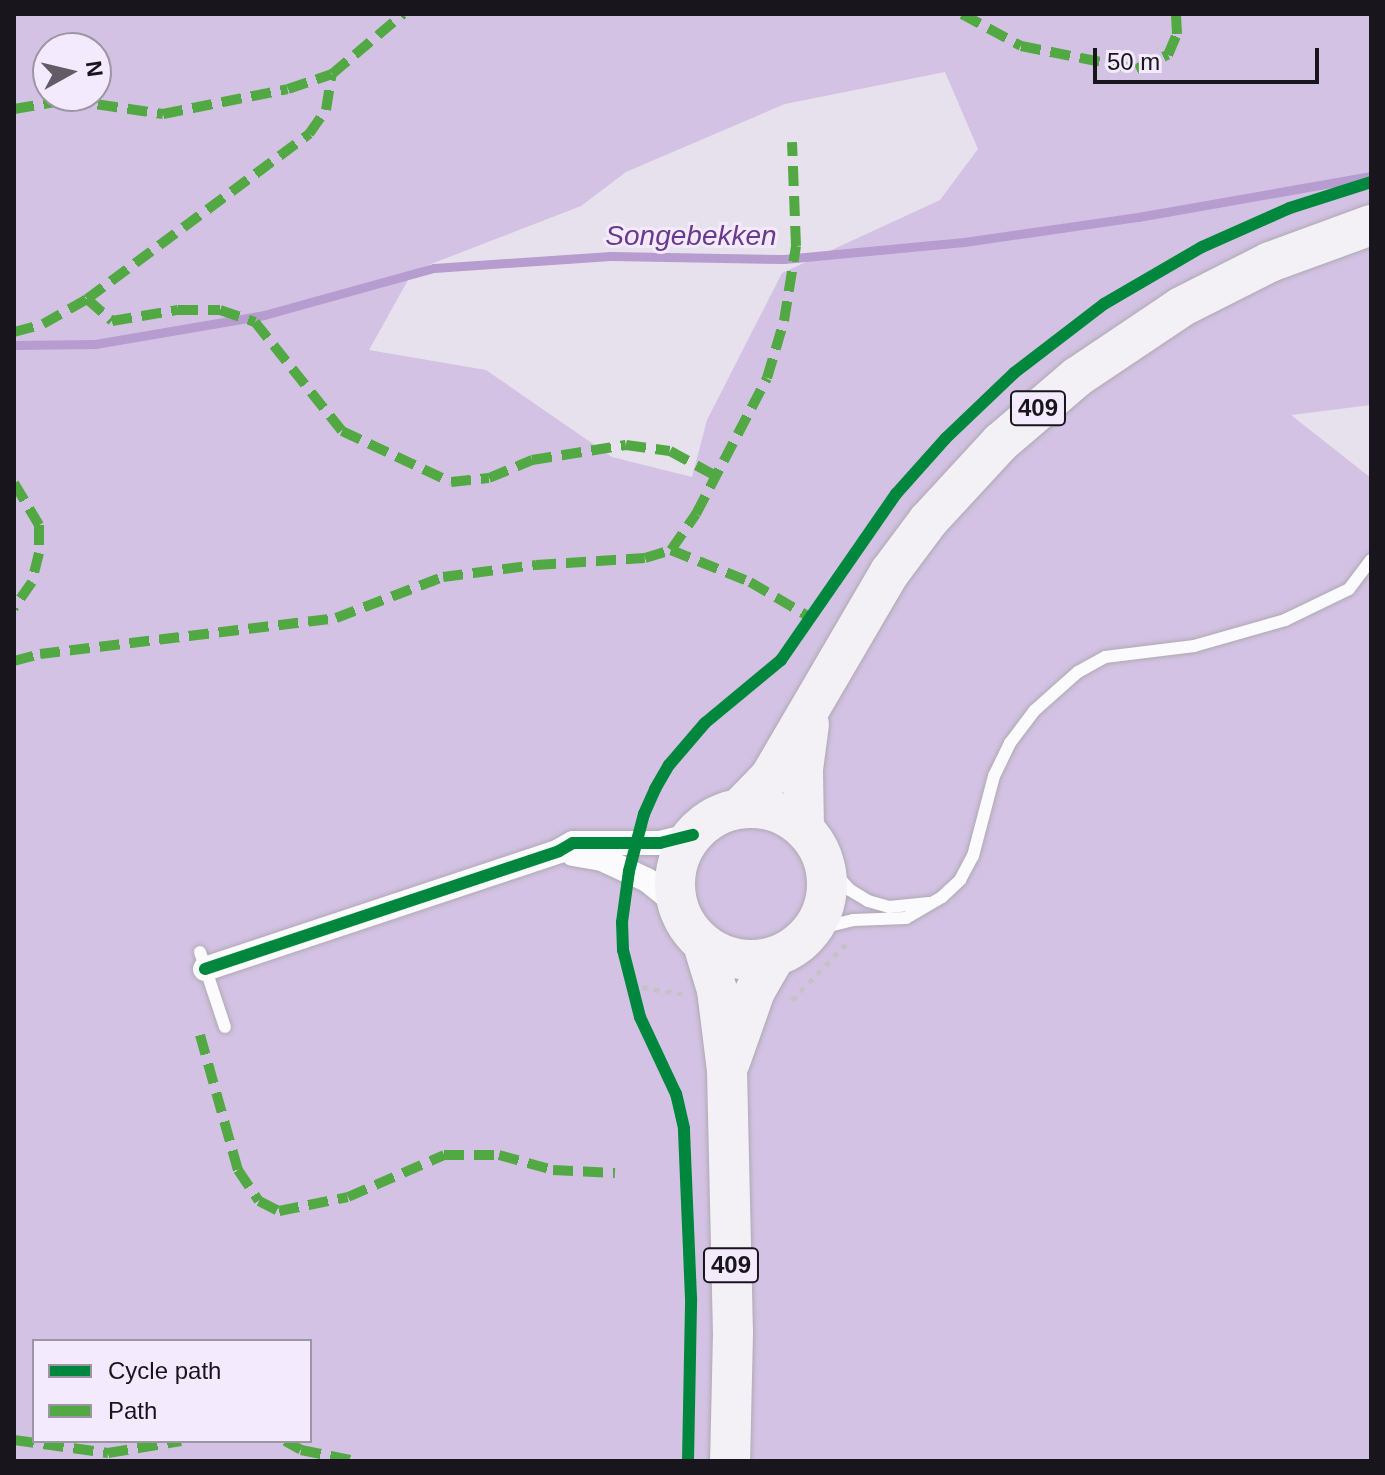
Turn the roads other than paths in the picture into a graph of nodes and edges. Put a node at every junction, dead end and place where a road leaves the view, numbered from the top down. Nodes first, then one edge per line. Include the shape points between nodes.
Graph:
1 (1371, 225) edge
2 (1371, 560) edge
3 (810, 712) junction
4 (740, 808) junction
5 (693, 835) junction
6 (814, 846) junction
7 (559, 851) junction
8 (932, 903) junction
9 (677, 904) junction
10 (813, 930) junction
11 (703, 944) junction
12 (775, 957) junction
13 (203, 960) joint
14 (225, 1027) dead end
15 (727, 1070) junction
16 (730, 1461) edge

1 - 3 main road, 409 via 1270,262 1181,307 1041,405 964,480 890,572
2 - 8 lane via 1349,589 1285,620 1194,646 1105,657 1063,683 1023,725 994,776 968,868
3 - 4 main road, 409 via 770,777
3 - 6 main road, 409 via 803,769
4 - 5 main road, 409 via 713,817
4 - 6 main road via 775,811
5 - 7 street via 660,843 581,842
5 - 9 main road via 676,868
6 - 8 lane via 850,890 868,901 889,907
6 - 10 main road, 409 via 826,898
7 - 9 street via 602,859 647,880
7 - 13 street
8 - 10 lane via 906,918 853,920
9 - 11 main road, 409
10 - 12 main road, 409
11 - 12 main road via 745,961
11 - 15 main road, 409 via 717,990
12 - 15 main road, 409 via 755,991
13 - 14 lane
15 - 16 main road, 409

